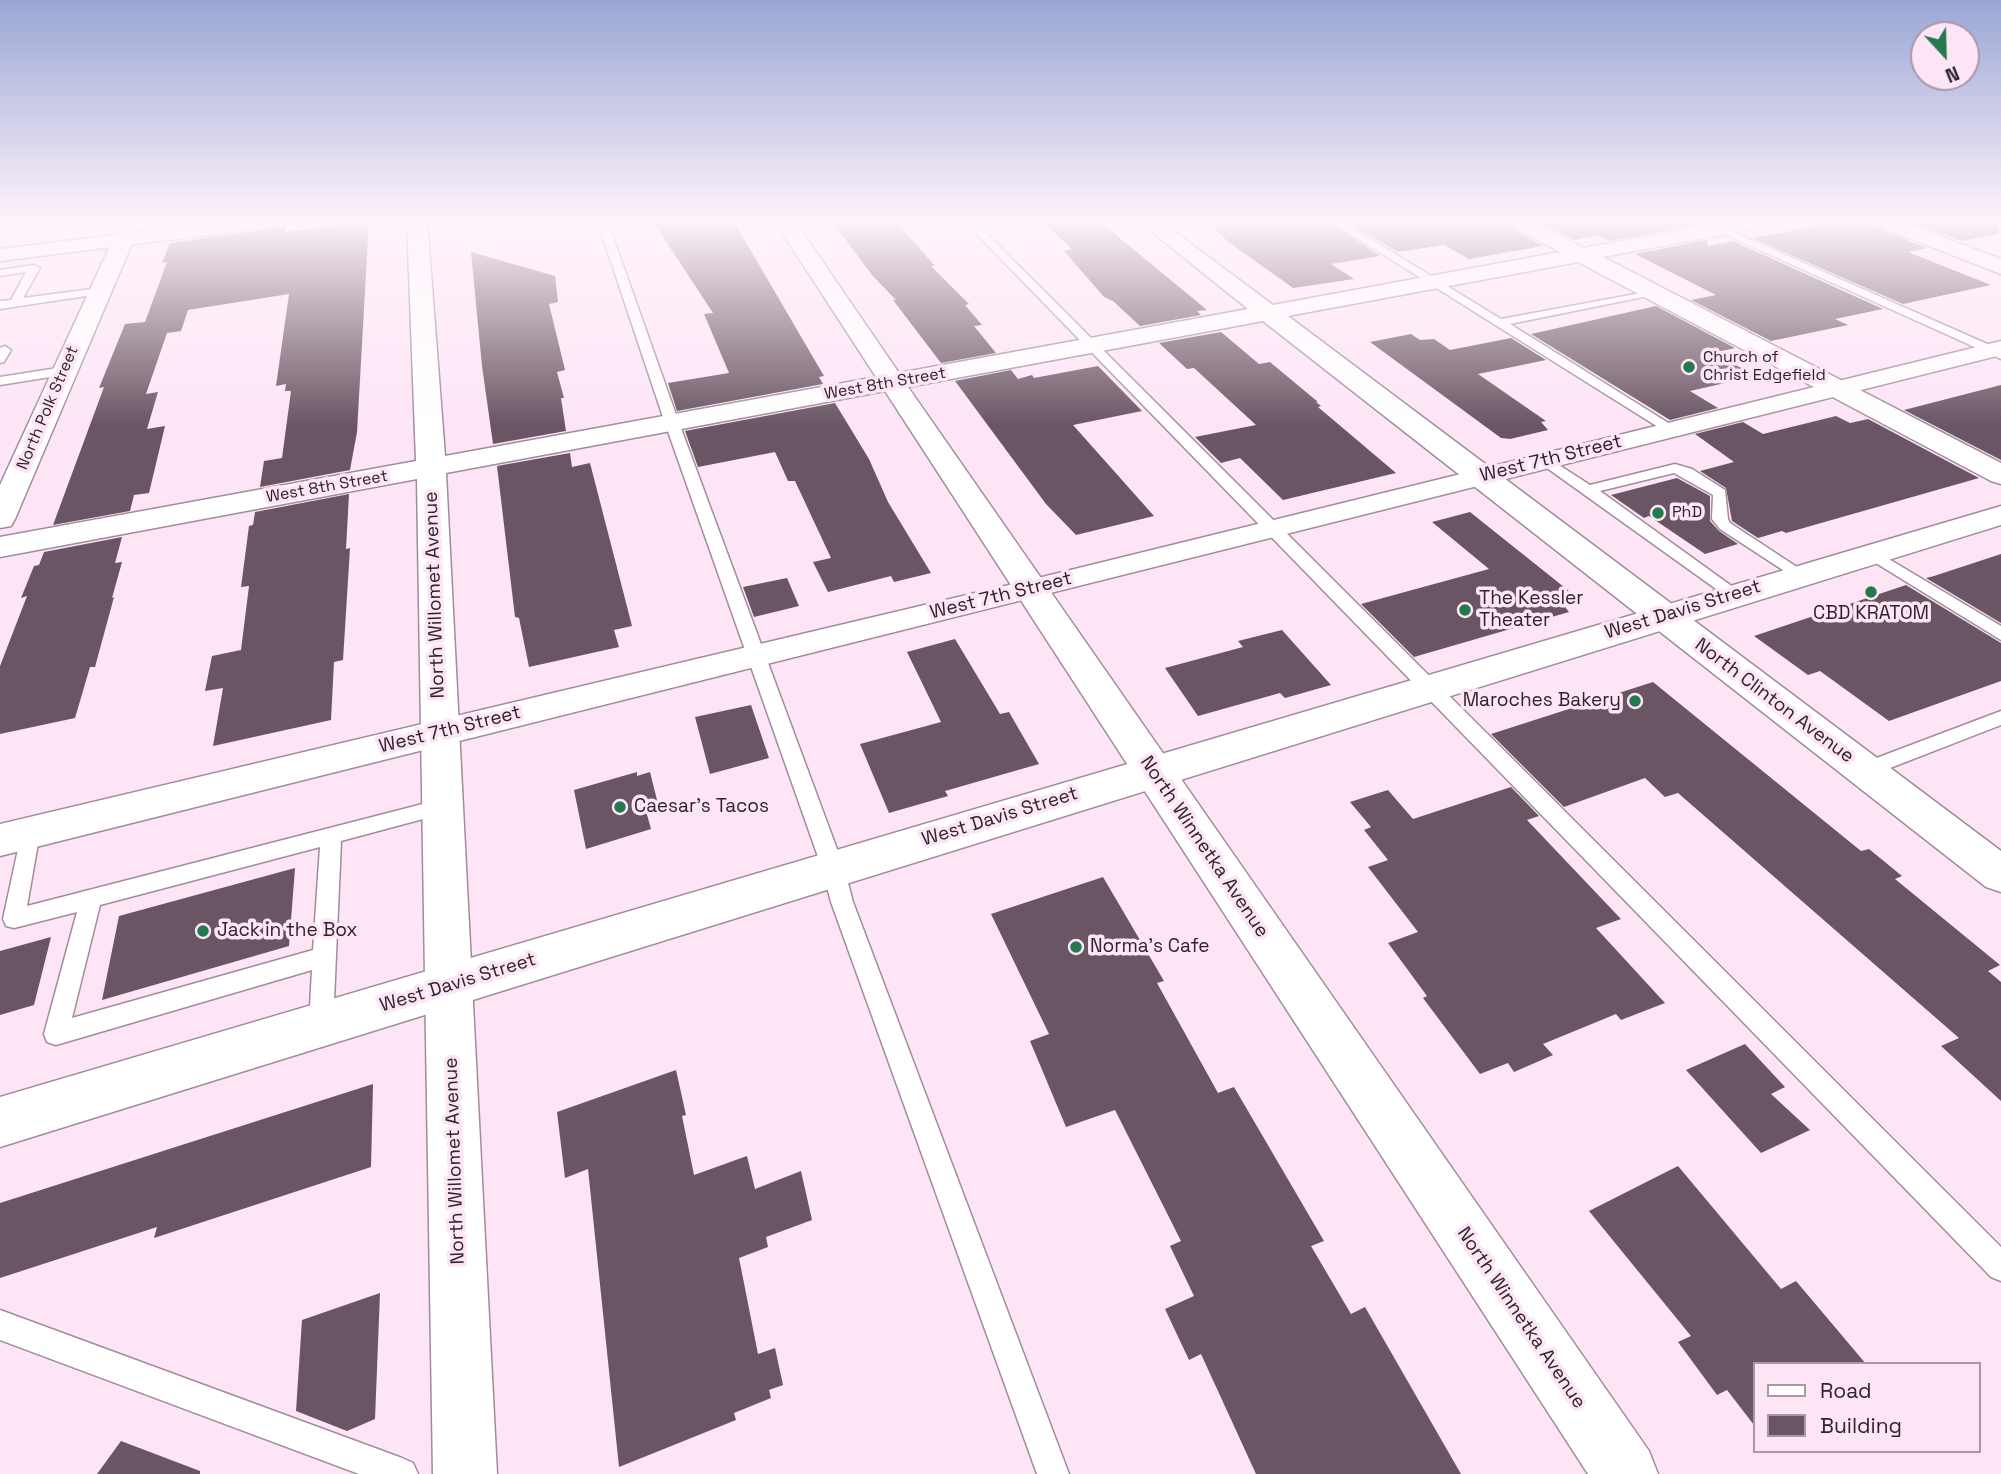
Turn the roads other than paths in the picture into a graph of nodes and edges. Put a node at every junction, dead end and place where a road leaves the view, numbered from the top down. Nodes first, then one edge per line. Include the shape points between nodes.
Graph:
1 (23, 289) edge
2 (421, 289) edge
3 (626, 289) edge
4 (831, 289) edge
5 (1035, 289) edge
6 (1236, 289) edge
7 (1397, 289) edge
8 (1445, 289) edge
9 (1647, 289) edge
10 (1856, 289) edge
11 (99, 291) joint
12 (1653, 292) junction
13 (15, 303) junction
14 (0, 305) edge
15 (1267, 313) junction
16 (1499, 323) junction
17 (1091, 346) junction
18 (1998, 351) edge
19 (64, 371) junction
20 (0, 381) edge
21 (893, 383) junction
22 (1835, 388) junction
23 (672, 423) junction
24 (1671, 429) junction
25 (1545, 460) junction
26 (431, 468) junction
27 (2001, 475) edge
28 (1482, 476) junction
29 (1588, 491) junction
30 (2001, 515) edge
31 (0, 519) edge
32 (1271, 529) junction
33 (0, 547) edge
34 (1872, 554) junction
35 (1801, 575) junction
36 (1030, 590) junction
37 (1735, 595) junction
38 (1664, 616) junction
39 (2001, 634) edge
40 (757, 655) junction
41 (1429, 688) junction
42 (2001, 718) edge
43 (440, 732) junction
44 (1865, 770) junction
45 (1153, 771) junction
46 (442, 807) junction
47 (15, 836) edge
48 (331, 836) junction
49 (833, 868) junction
50 (2001, 875) edge
51 (91, 899) junction
52 (324, 957) junction
53 (448, 986) junction
54 (321, 1024) junction
55 (0, 1122) edge
56 (2001, 1267) edge
57 (0, 1325) edge
58 (402, 1474) edge
59 (465, 1474) edge
60 (1053, 1474) edge
61 (1626, 1474) edge

1 - 13 lane
2 - 26 street, North Willomet Avenue
3 - 23 lane
4 - 21 street, North Winnetka Avenue
5 - 17 lane
6 - 15 street, North Clinton Avenue
7 - 15 street, West 8th Street
8 - 16 lane
9 - 12 street
10 - 18 lane
11 - 13 lane
11 - 19 street, North Polk Street
12 - 16 lane
12 - 22 street
13 - 14 lane
15 - 17 street, West 8th Street
15 - 28 street, North Clinton Avenue
16 - 24 lane
17 - 21 street, West 8th Street
17 - 32 lane
18 - 22 street, West 7th Street
19 - 20 lane
19 - 31 street, North Polk Street
21 - 23 street, West 8th Street
21 - 36 street, North Winnetka Avenue
22 - 24 street, West 7th Street
22 - 27 street
23 - 26 street, West 8th Street
23 - 40 lane
24 - 25 street, West 7th Street
25 - 28 street, West 7th Street
25 - 29 lane
26 - 33 street, West 8th Street
26 - 43 street, North Willomet Avenue
28 - 32 street, West 7th Street
28 - 38 street, North Clinton Avenue
29 - 35 lane via 1669,469 1687,472 1720,493 1720,519 1725,526
29 - 37 lane
30 - 34 street, West Davis Street
32 - 36 street, West 7th Street
32 - 41 lane
34 - 35 street, West Davis Street
34 - 39 lane
35 - 37 street, West Davis Street
36 - 40 street, West 7th Street
36 - 45 street, North Winnetka Avenue
37 - 38 street, West Davis Street
38 - 41 street, West Davis Street
38 - 44 street, North Clinton Avenue
40 - 43 street, West 7th Street
40 - 49 lane
41 - 45 street, West Davis Street
41 - 56 lane
42 - 44 lane
43 - 46 street, North Willomet Avenue
43 - 47 street, West 7th Street
44 - 50 street, North Clinton Avenue
45 - 49 street, West Davis Street
45 - 61 street, North Winnetka Avenue
46 - 48 lane
46 - 53 street, North Willomet Avenue
47 - 51 lane via 14,919
48 - 51 lane
48 - 52 lane
49 - 53 street, West Davis Street
49 - 60 lane
51 - 52 lane via 56,1034
52 - 54 lane
53 - 54 street, West Davis Street
53 - 59 street, North Willomet Avenue
54 - 55 street, West Davis Street
57 - 58 lane

